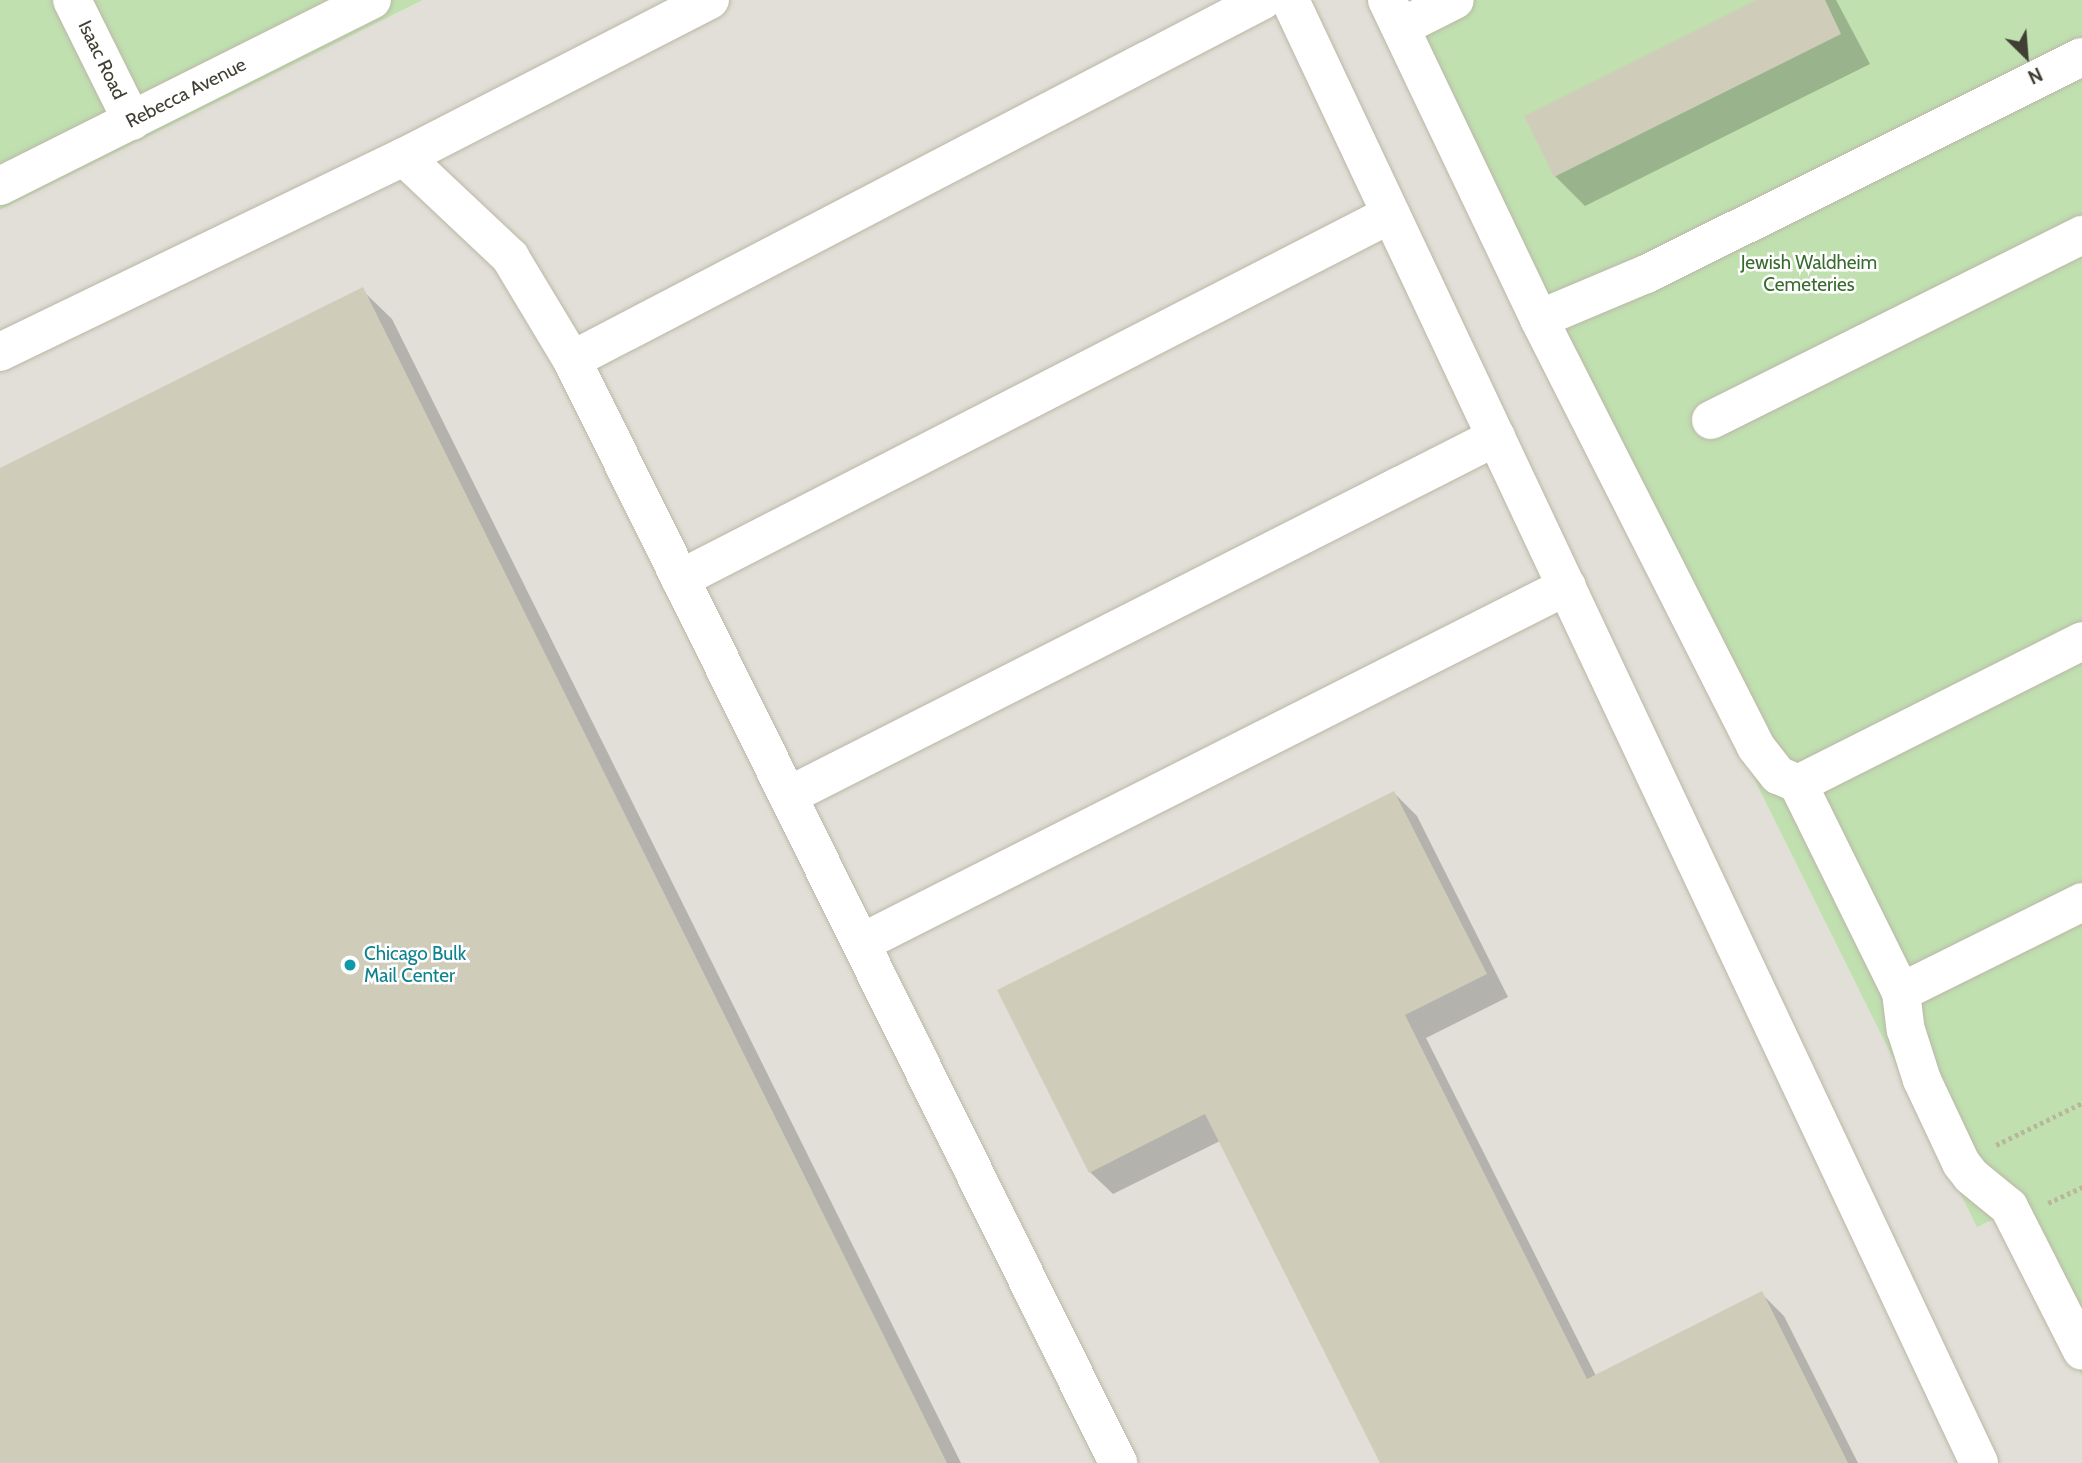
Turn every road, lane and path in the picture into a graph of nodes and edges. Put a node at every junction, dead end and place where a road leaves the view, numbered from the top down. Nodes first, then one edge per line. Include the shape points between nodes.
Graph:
1 (72, 0) edge
2 (372, 0) edge
3 (710, 0) edge
4 (1264, 0) edge
5 (1290, 0) edge
6 (1455, 0) edge
7 (1394, 14) edge
8 (2082, 57) edge
9 (132, 121) junction
10 (404, 157) junction
11 (0, 186) edge
12 (1391, 214) junction
13 (2082, 235) edge
14 (1539, 319) junction
15 (0, 352) edge
16 (572, 360) junction
17 (1711, 420) dead end
18 (1496, 438) junction
19 (680, 579) junction
20 (1567, 586) junction
21 (2082, 641) edge
22 (1798, 784) junction
23 (788, 796) junction
24 (2082, 902) edge
25 (861, 943) junction
26 (1901, 992) junction
27 (2082, 1103) edge
28 (1961, 1163) junction
29 (2082, 1351) edge
30 (1118, 1463) edge
31 (1979, 1463) edge

1 - 9 lane, Isaac Road
2 - 9 lane, Rebecca Avenue
3 - 10 lane
4 - 16 lane
5 - 12 lane
6 - 7 lane
7 - 14 lane
8 - 14 lane via 1646,274
9 - 11 lane, Rebecca Avenue
10 - 15 lane
10 - 16 lane via 510,257
12 - 18 lane
12 - 19 lane
13 - 17 lane
14 - 22 lane via 1756,747 1778,775
16 - 19 lane
18 - 20 lane
18 - 23 lane
19 - 23 lane
20 - 25 lane
20 - 31 lane
21 - 22 lane
22 - 26 lane
23 - 25 lane
24 - 26 lane
25 - 30 lane
26 - 28 lane via 1906,1030 1922,1080
27 - 28 path
28 - 29 lane via 1970,1177 2009,1207

